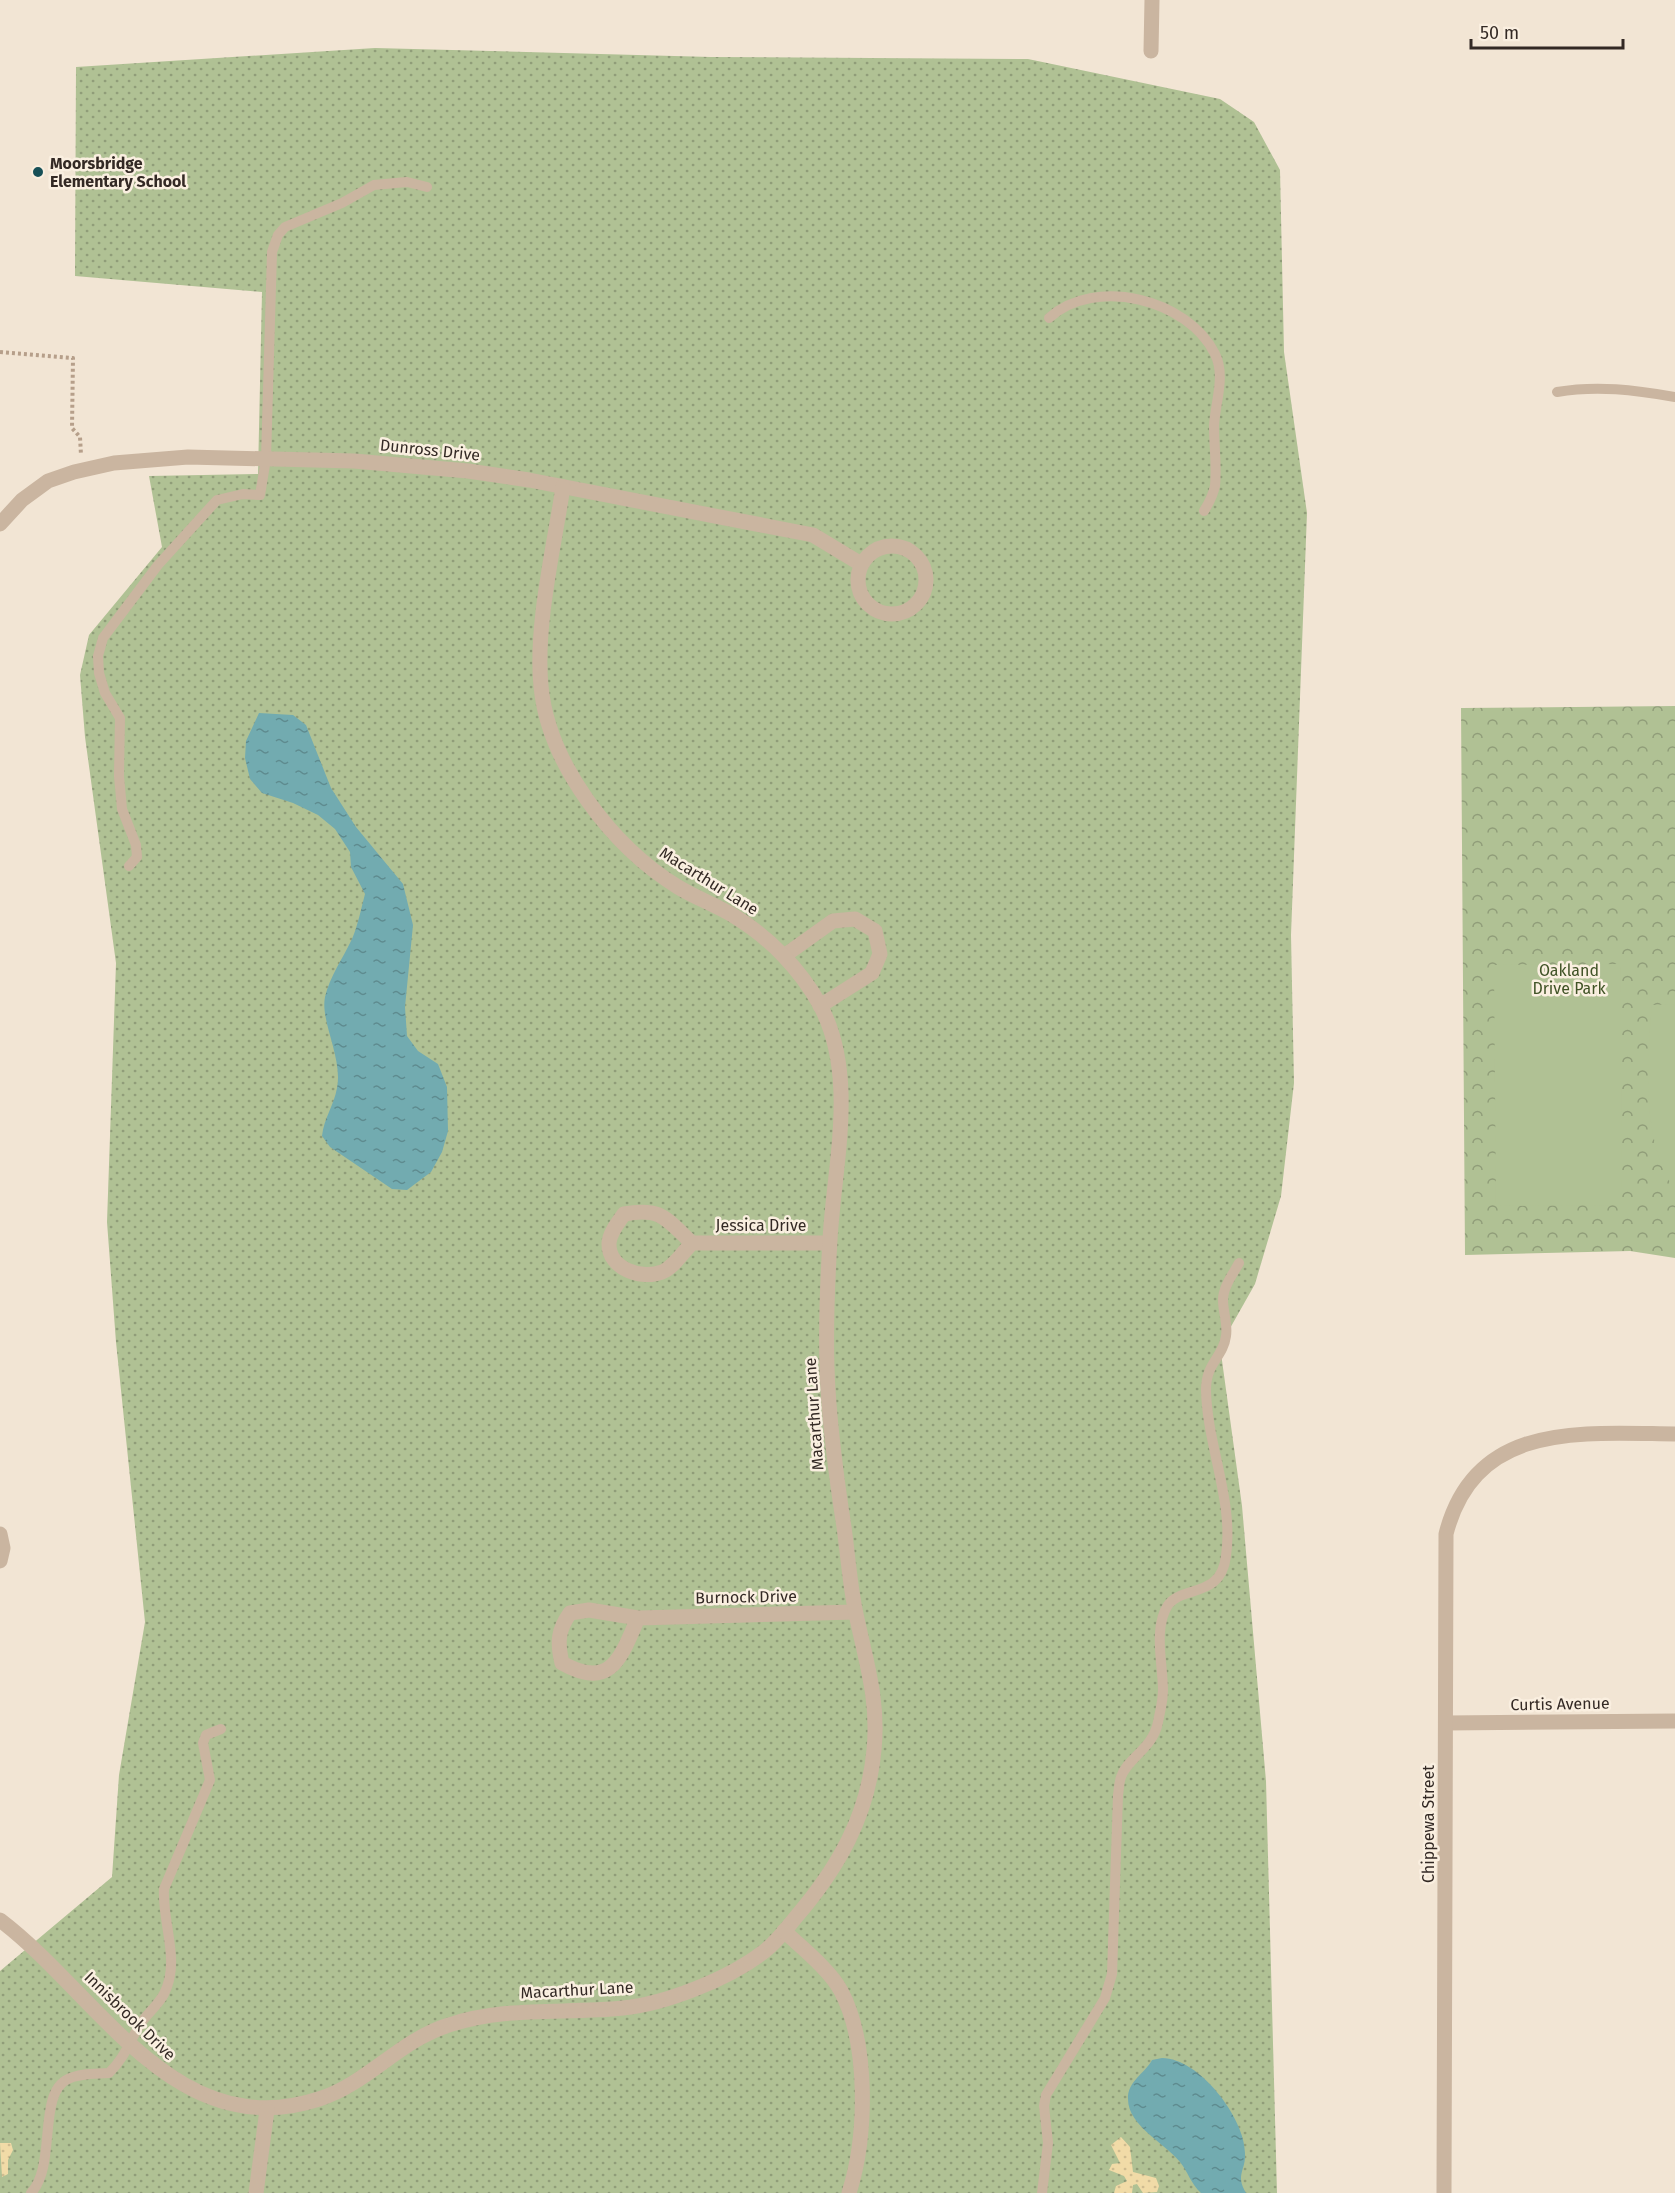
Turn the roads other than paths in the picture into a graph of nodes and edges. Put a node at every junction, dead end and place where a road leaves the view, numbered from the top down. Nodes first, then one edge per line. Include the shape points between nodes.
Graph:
1 (1152, 0) edge
2 (1151, 51) dead end
3 (428, 187) dead end
4 (1049, 318) dead end
5 (1557, 392) dead end
6 (1675, 397) edge
7 (266, 459) junction
8 (563, 487) junction
9 (1204, 511) dead end
10 (0, 524) edge
11 (861, 564) junction
12 (129, 866) dead end
13 (784, 956) junction
14 (820, 1006) junction
15 (693, 1243) junction
16 (829, 1243) junction
17 (1239, 1263) dead end
18 (1675, 1434) edge
19 (0, 1534) edge
20 (0, 1561) edge
21 (855, 1612) junction
22 (638, 1618) junction
23 (1675, 1721) edge
24 (1446, 1723) junction
25 (221, 1729) dead end
26 (0, 1920) edge
27 (784, 1931) junction
28 (131, 2045) junction
29 (323, 2098) joint
30 (267, 2110) junction
31 (31, 2193) edge
32 (256, 2193) edge
33 (849, 2193) edge
34 (1042, 2193) edge
35 (1444, 2193) edge

1 - 2 street
3 - 7 lane via 407,182 374,185 342,203 297,220 278,235 272,252
4 - 9 lane via 1062,306 1085,300 1143,299 1171,310 1207,339 1220,370 1214,424 1215,487
5 - 6 lane via 1585,387
7 - 8 street, Dunross Drive via 354,461 468,471
7 - 10 street, Dunross Drive via 188,457 81,470 48,482 22,500
7 - 12 lane via 260,495 217,500 158,565 103,638 99,673 105,693 120,718 123,809 136,845 137,857
8 - 11 street, Dunross Drive via 813,535
8 - 13 street, Macarthur Lane via 543,612 541,688 553,733 573,777 600,819 628,850 684,891 734,916
11 - 11 street via 878,549 901,547 919,560 924,571 923,592 910,608 900,612 879,611 863,598 858,587
13 - 14 street, Macarthur Lane
13 - 14 street via 832,921 855,919 875,931 880,954 872,973
14 - 16 street, Macarthur Lane via 828,1023 840,1080
15 - 15 street, Jessica Drive via 661,1215 645,1210 624,1214 609,1244 613,1260 625,1270 645,1275 664,1272
15 - 16 street, Jessica Drive
16 - 21 street, Macarthur Lane via 828,1391
17 - 34 lane via 1226,1286 1225,1344 1207,1370 1206,1391 1224,1502 1226,1557 1218,1578 1201,1591 1174,1599 1162,1621 1163,1693 1157,1726 1148,1746 1121,1775 1118,1795 1112,1974 1105,1998 1046,2095 1048,2143
18 - 24 street, Chippewa Street via 1596,1433 1528,1442 1485,1466 1464,1490 1452,1510 1446,1534
19 - 20 street
21 - 22 street, Burnock Drive
21 - 27 street, Macarthur Lane via 873,1680 874,1754 851,1840 825,1884
22 - 22 street, Burnock Drive via 589,1610 570,1613 560,1628 558,1646 562,1663 590,1674 608,1670 619,1661
23 - 24 street, Curtis Avenue
24 - 35 street, Chippewa Street
25 - 28 lane via 206,1735 203,1743 210,1780 164,1889 171,1973 161,1999 140,2024
26 - 28 street, Innisbrook Drive via 28,1941
27 - 29 street, Macarthur Lane via 764,1952 740,1967 656,2002 622,2008 504,2012 443,2026
27 - 33 street via 840,1989 855,2029 862,2060 861,2114
28 - 30 street, Innisbrook Drive via 179,2084 208,2096
28 - 31 lane via 109,2073 66,2079 56,2088 51,2101 46,2160 40,2181
29 - 30 street, Innisbrook Drive
30 - 32 street

